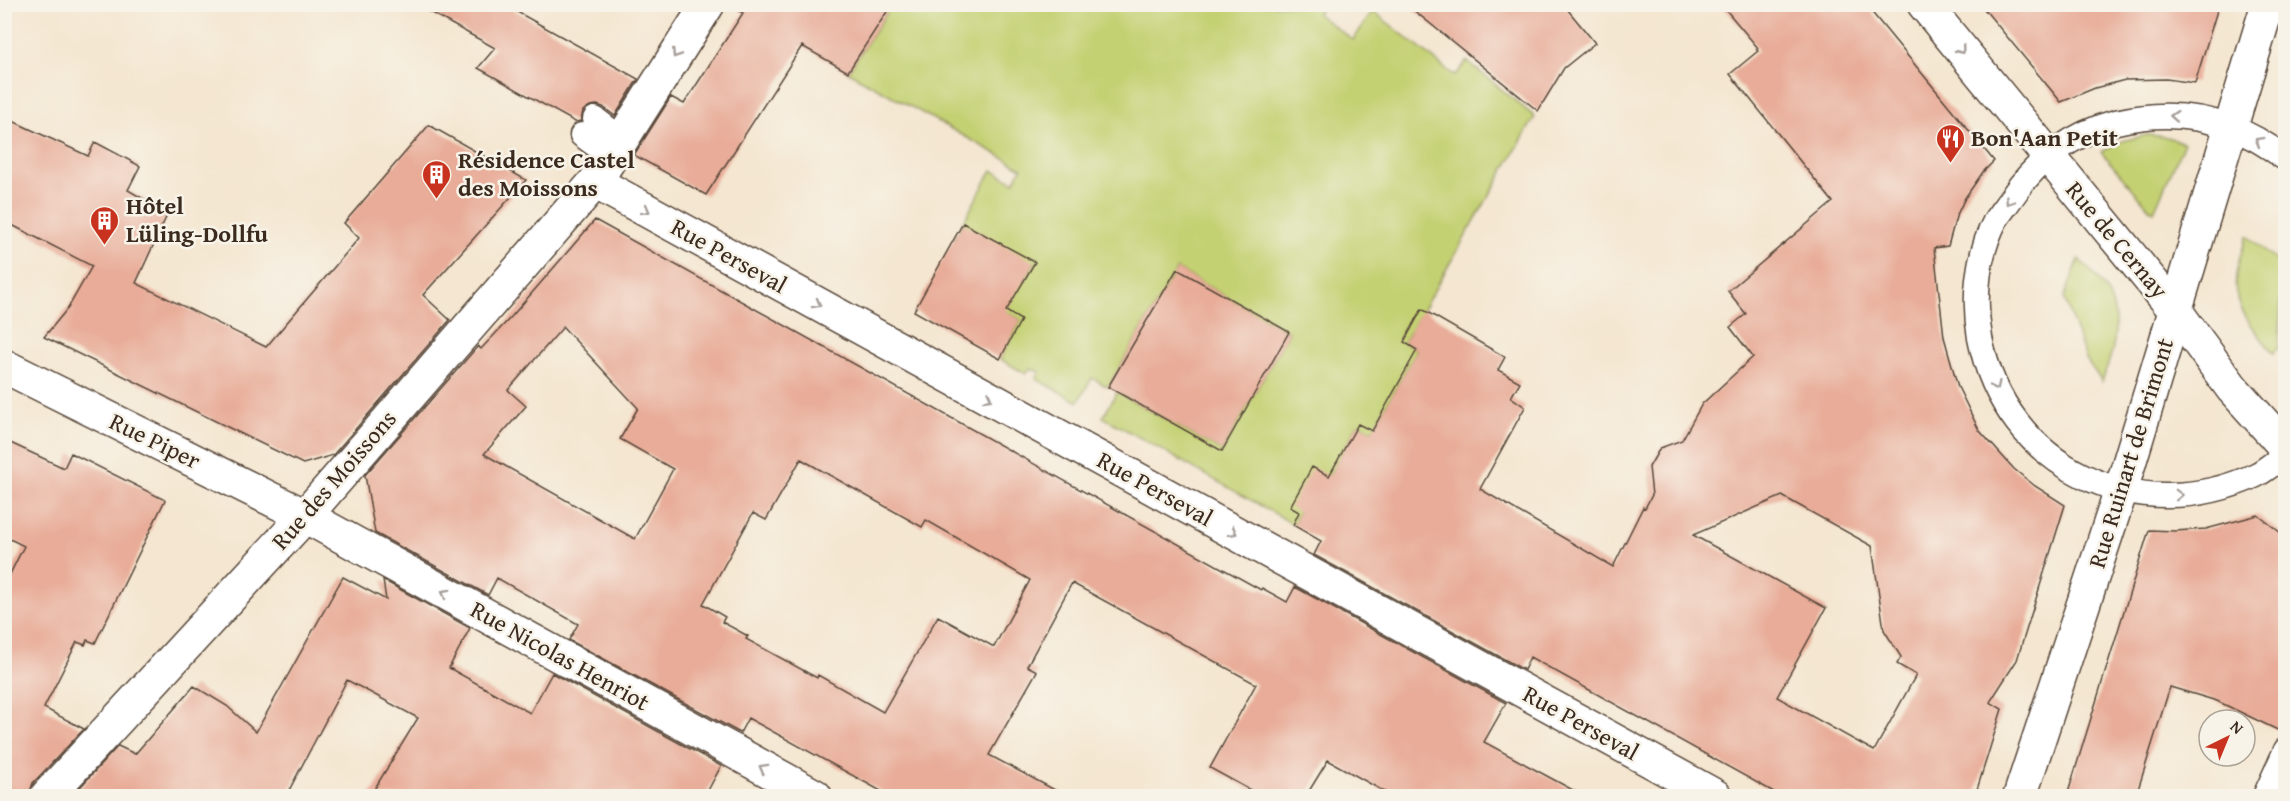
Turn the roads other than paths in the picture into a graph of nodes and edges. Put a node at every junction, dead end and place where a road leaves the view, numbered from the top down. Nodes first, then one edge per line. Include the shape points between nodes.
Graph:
1 (708, 4) edge
2 (1924, 4) edge
3 (2268, 4) edge
4 (2231, 126) junction
5 (588, 128) dead end
6 (2048, 156) junction
7 (609, 159) junction
8 (2286, 159) edge
9 (2175, 310) junction
10 (4, 366) edge
11 (2286, 447) edge
12 (2286, 454) edge
13 (2121, 490) junction
14 (304, 516) junction
15 (2286, 750) edge
16 (47, 796) edge
17 (815, 796) edge
18 (1715, 796) edge
19 (2020, 796) edge
20 (2265, 796) edge

1 -> 7 street, Rue des Moissons
2 -> 6 street, Rue de Cernay
3 - 4 street, Rue Ruinart de Brimont
4 -> 6 lane via 2169,115 2139,117 2080,135
8 -> 4 lane via 2263,141
4 - 9 street, Rue Ruinart de Brimont
5 - 7 lane
6 - 9 street, Rue de Cernay
6 -> 13 lane via 2023,180 1996,220 1980,266 1976,316 1985,364 2006,409 2038,446 2082,476
7 - 14 street, Rue des Moissons
7 -> 18 street, Rue Perseval
9 - 11 street, Rue de Cernay via 2232,388
9 - 13 street, Rue Ruinart de Brimont
10 - 14 street, Rue Piper
13 -> 12 lane via 2155,496 2192,495 2258,474
13 - 19 street, Rue Ruinart de Brimont
14 - 16 street, Rue des Moissons
17 -> 14 street, Rue Nicolas Henriot
15 - 20 lane

